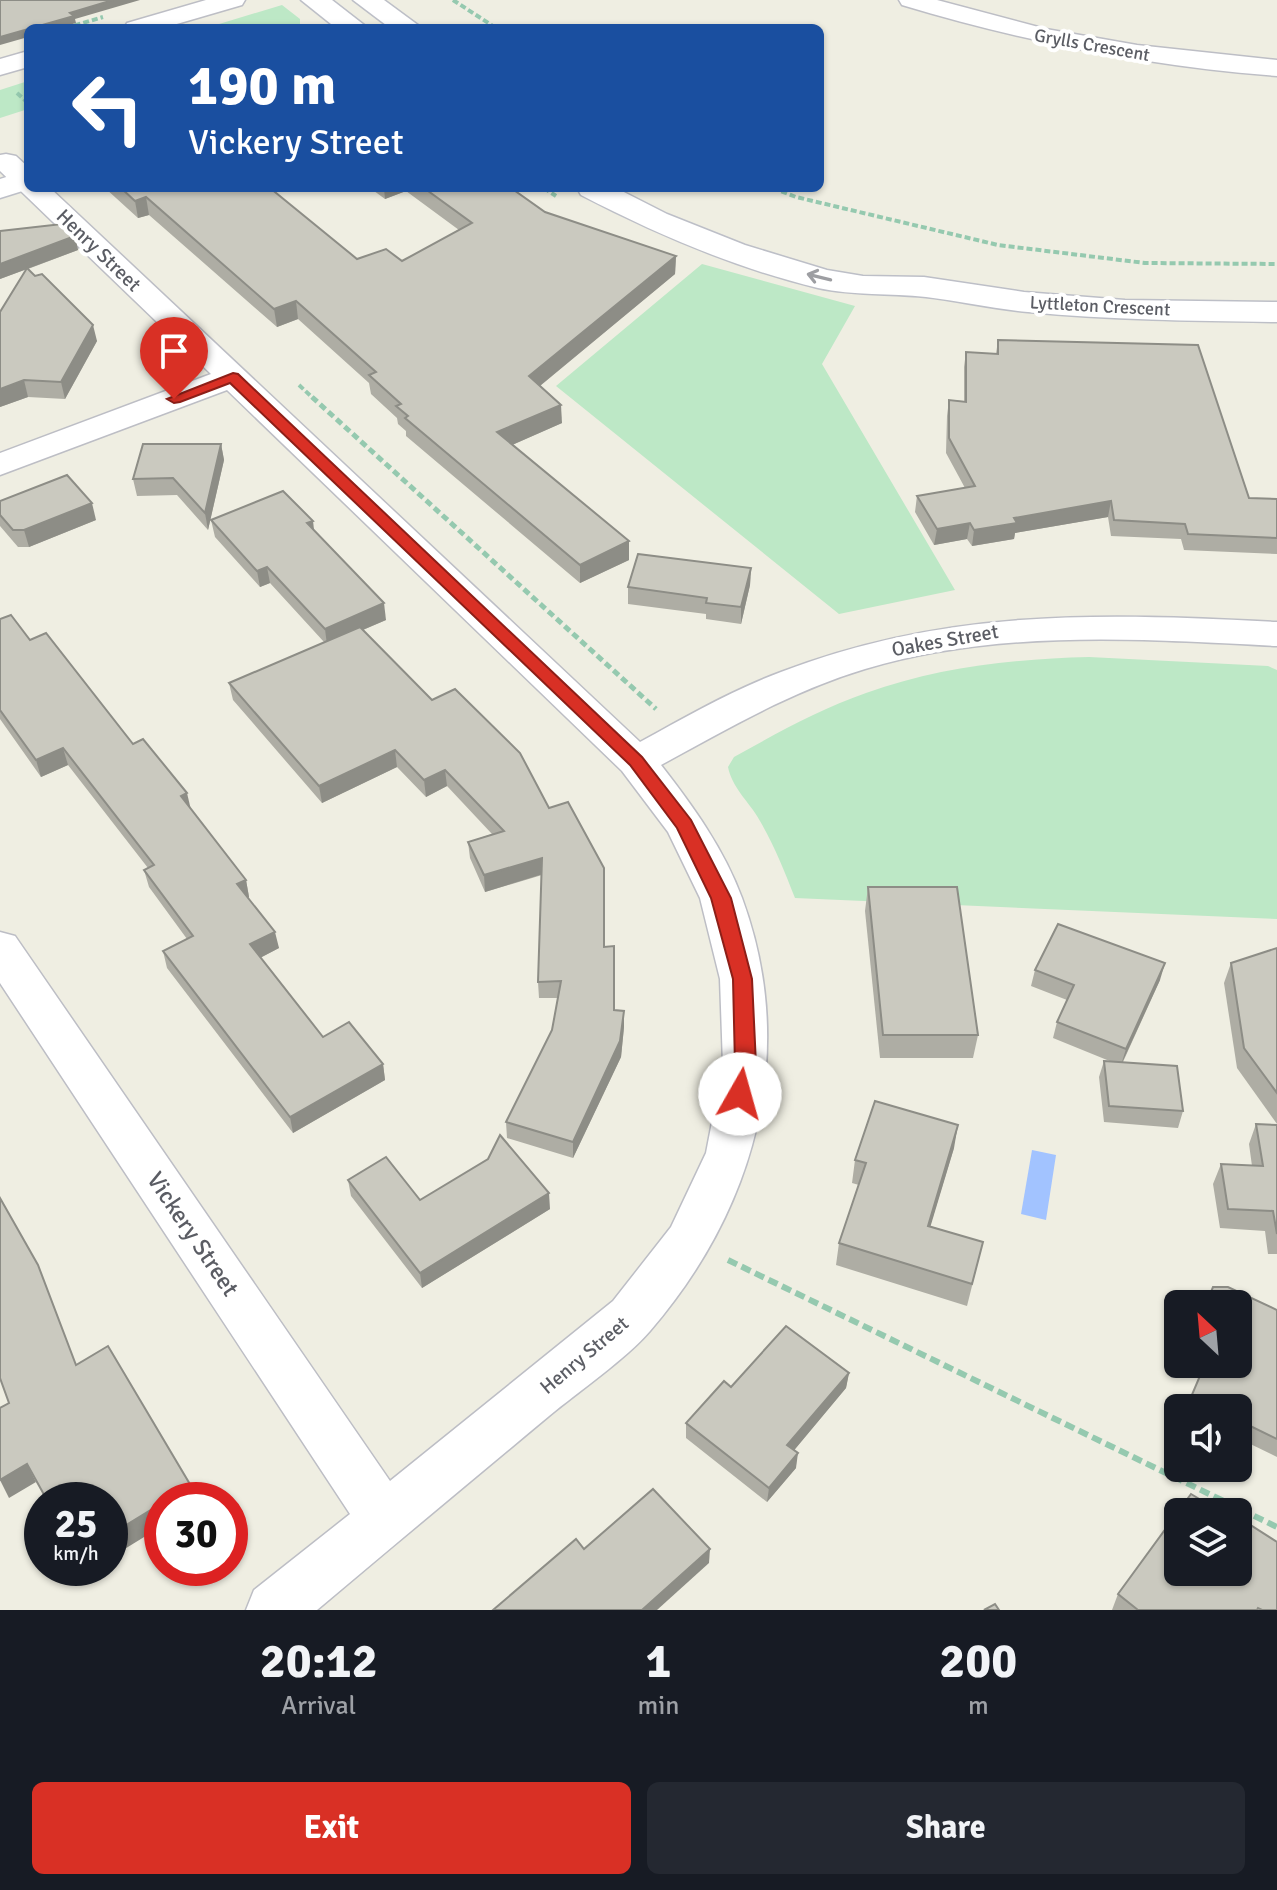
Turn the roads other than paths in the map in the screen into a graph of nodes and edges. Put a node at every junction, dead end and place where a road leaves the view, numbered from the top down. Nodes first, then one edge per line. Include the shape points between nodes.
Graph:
1 (233, 0) edge
2 (314, 0) edge
3 (366, 0) edge
4 (911, 0) edge
5 (150, 24) edge
6 (348, 24) edge
7 (402, 24) edge
8 (24, 60) edge
9 (0, 67) edge
10 (1277, 68) edge
11 (37, 192) edge
12 (600, 192) edge
13 (662, 192) edge
14 (924, 287) junction
15 (1277, 312) edge
16 (233, 377) junction
17 (0, 465) edge
18 (1277, 634) edge
19 (636, 761) junction
20 (0, 948) edge
21 (385, 1520) junction
22 (274, 1610) edge

1 - 5 street
2 - 6 street
3 - 7 street
4 - 10 street, Grylls Crescent via 1102,49
8 - 9 street
11 - 16 street, Henry Street
14 -> 12 street, Lyttleton Crescent via 822,279 734,252
13 - 14 street, Lyttleton Crescent via 776,239 892,272
14 - 15 street, Lyttleton Crescent via 1125,310
16 - 17 street
16 - 19 street, Henry Street
18 - 19 street, Oakes Street via 1030,627 883,650 793,681
19 - 21 street, Henry Street via 685,825 721,898 742,979 746,1065 729,1153 689,1241 631,1317
20 - 21 street, Vickery Street
21 - 22 street, Henry Street

